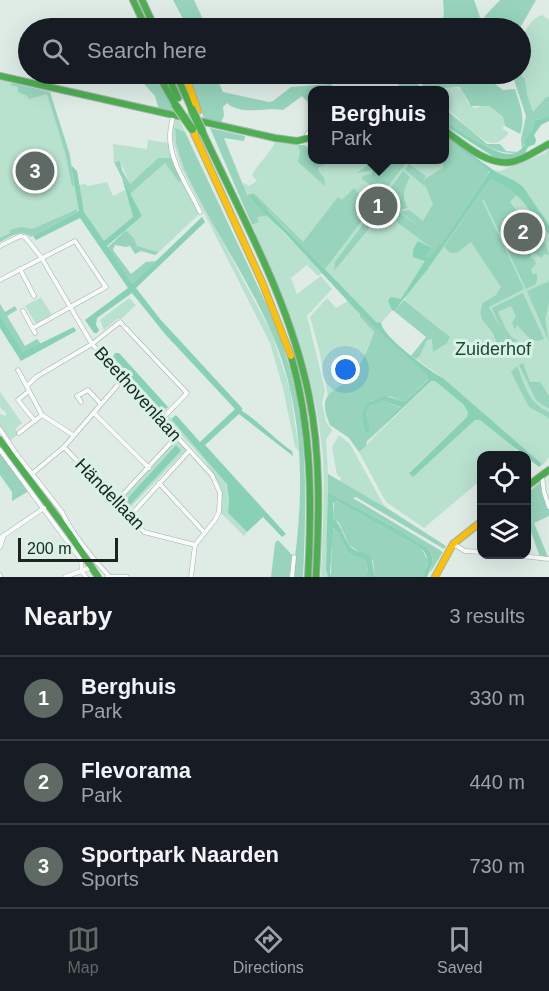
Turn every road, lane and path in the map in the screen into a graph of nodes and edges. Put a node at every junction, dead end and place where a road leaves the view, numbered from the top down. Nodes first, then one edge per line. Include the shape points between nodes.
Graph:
1 (133, 0) edge
2 (142, 0) edge
3 (141, 18) edge
4 (150, 18) edge
5 (0, 76) edge
6 (18, 79) edge
7 (43, 84) edge
8 (163, 84) edge
9 (169, 84) edge
10 (181, 84) edge
11 (188, 84) edge
12 (177, 109) junction
13 (195, 110) junction
14 (449, 133) edge
15 (308, 136) edge
16 (549, 144) edge
17 (200, 212) dead end
18 (0, 246) edge
19 (40, 257) junction
20 (20, 269) junction
21 (0, 280) edge
22 (34, 296) dead end
23 (71, 307) junction
24 (23, 311) dead end
25 (92, 344) junction
26 (18, 370) dead end
27 (123, 379) junction
28 (27, 386) junction
29 (29, 391) junction
30 (81, 402) dead end
31 (101, 404) junction
32 (94, 413) junction
33 (42, 415) junction
34 (162, 420) junction
35 (35, 422) junction
36 (0, 429) edge
37 (19, 433) dead end
38 (73, 435) junction
39 (177, 436) junction
40 (0, 440) edge
41 (64, 447) junction
42 (0, 450) edge
43 (189, 451) junction
44 (148, 468) junction
45 (549, 470) edge
46 (33, 473) junction
47 (542, 476) junction
48 (159, 483) junction
49 (531, 484) edge
50 (116, 502) junction
51 (549, 507) edge
52 (44, 508) junction
53 (130, 516) junction
54 (477, 525) edge
55 (204, 532) junction
56 (2, 536) edge
57 (453, 544) junction
58 (195, 545) junction
59 (0, 547) edge
60 (477, 552) edge
61 (294, 557) dead end
62 (531, 558) edge
63 (549, 560) edge
64 (93, 566) junction
65 (82, 572) junction
66 (64, 577) edge
67 (86, 577) edge
68 (98, 577) edge
69 (106, 577) edge
70 (128, 577) edge
71 (191, 577) edge
72 (292, 577) edge
73 (308, 577) edge
74 (316, 577) edge
75 (435, 577) edge

1 - 3 main road
2 - 4 main road
5 - 6 main road
7 - 12 main road
8 - 12 main road
9 - 12 main road
10 - 13 main road
11 - 13 main road
12 - 15 main road via 286,140 297,141
12 - 17 street via 171,144
12 - 73 main road, bridge via 192,129 267,291 292,360 307,432 311,478
13 - 74 main road, bridge via 274,287 305,376 318,454
14 - 16 main road via 485,157 503,163
18 - 19 street, Beethovenlaan via 25,237
19 - 20 street
19 - 23 street, Beethovenlaan
19 - 23 street via 75,241 106,287
20 - 21 street
20 - 22 street
23 - 24 street via 34,330
23 - 25 street, Beethovenlaan
25 - 27 street, Beethovenlaan
25 - 28 street
25 - 34 street via 118,322 122,323 187,393
26 - 28 street
27 - 31 street
27 - 34 street, Beethovenlaan
28 - 29 street
29 - 33 street
29 - 35 street via 18,400
30 - 31 street via 77,396 88,390
31 - 32 street
32 - 38 street
32 - 44 street
33 - 35 street
33 - 38 street
34 - 39 street, Beethovenlaan
35 - 37 street
36 - 46 street
38 - 41 street
39 - 43 street, Beethovenlaan
39 - 44 street
40 - 64 main road
41 - 46 street
41 - 50 street, Händellaan
42 - 52 street
43 - 48 street
43 - 55 street, Beethovenlaan via 212,475 220,493 219,512
44 - 50 street
45 - 47 main road
46 - 69 street
47 - 49 main road
47 - 51 street
48 - 53 street
48 - 55 street
50 - 53 street, Händellaan
52 - 56 street
52 - 65 street via 81,560
53 - 58 street, Händellaan via 144,532
54 - 57 main road
55 - 58 street, Beethovenlaan
56 - 59 street
57 - 60 street
57 - 75 main road
58 - 71 street, Beethovenlaan
61 - 72 street
62 - 63 street
64 - 65 street
64 - 68 main road
64 - 69 main road
65 - 66 street
65 - 67 street
69 - 70 street

